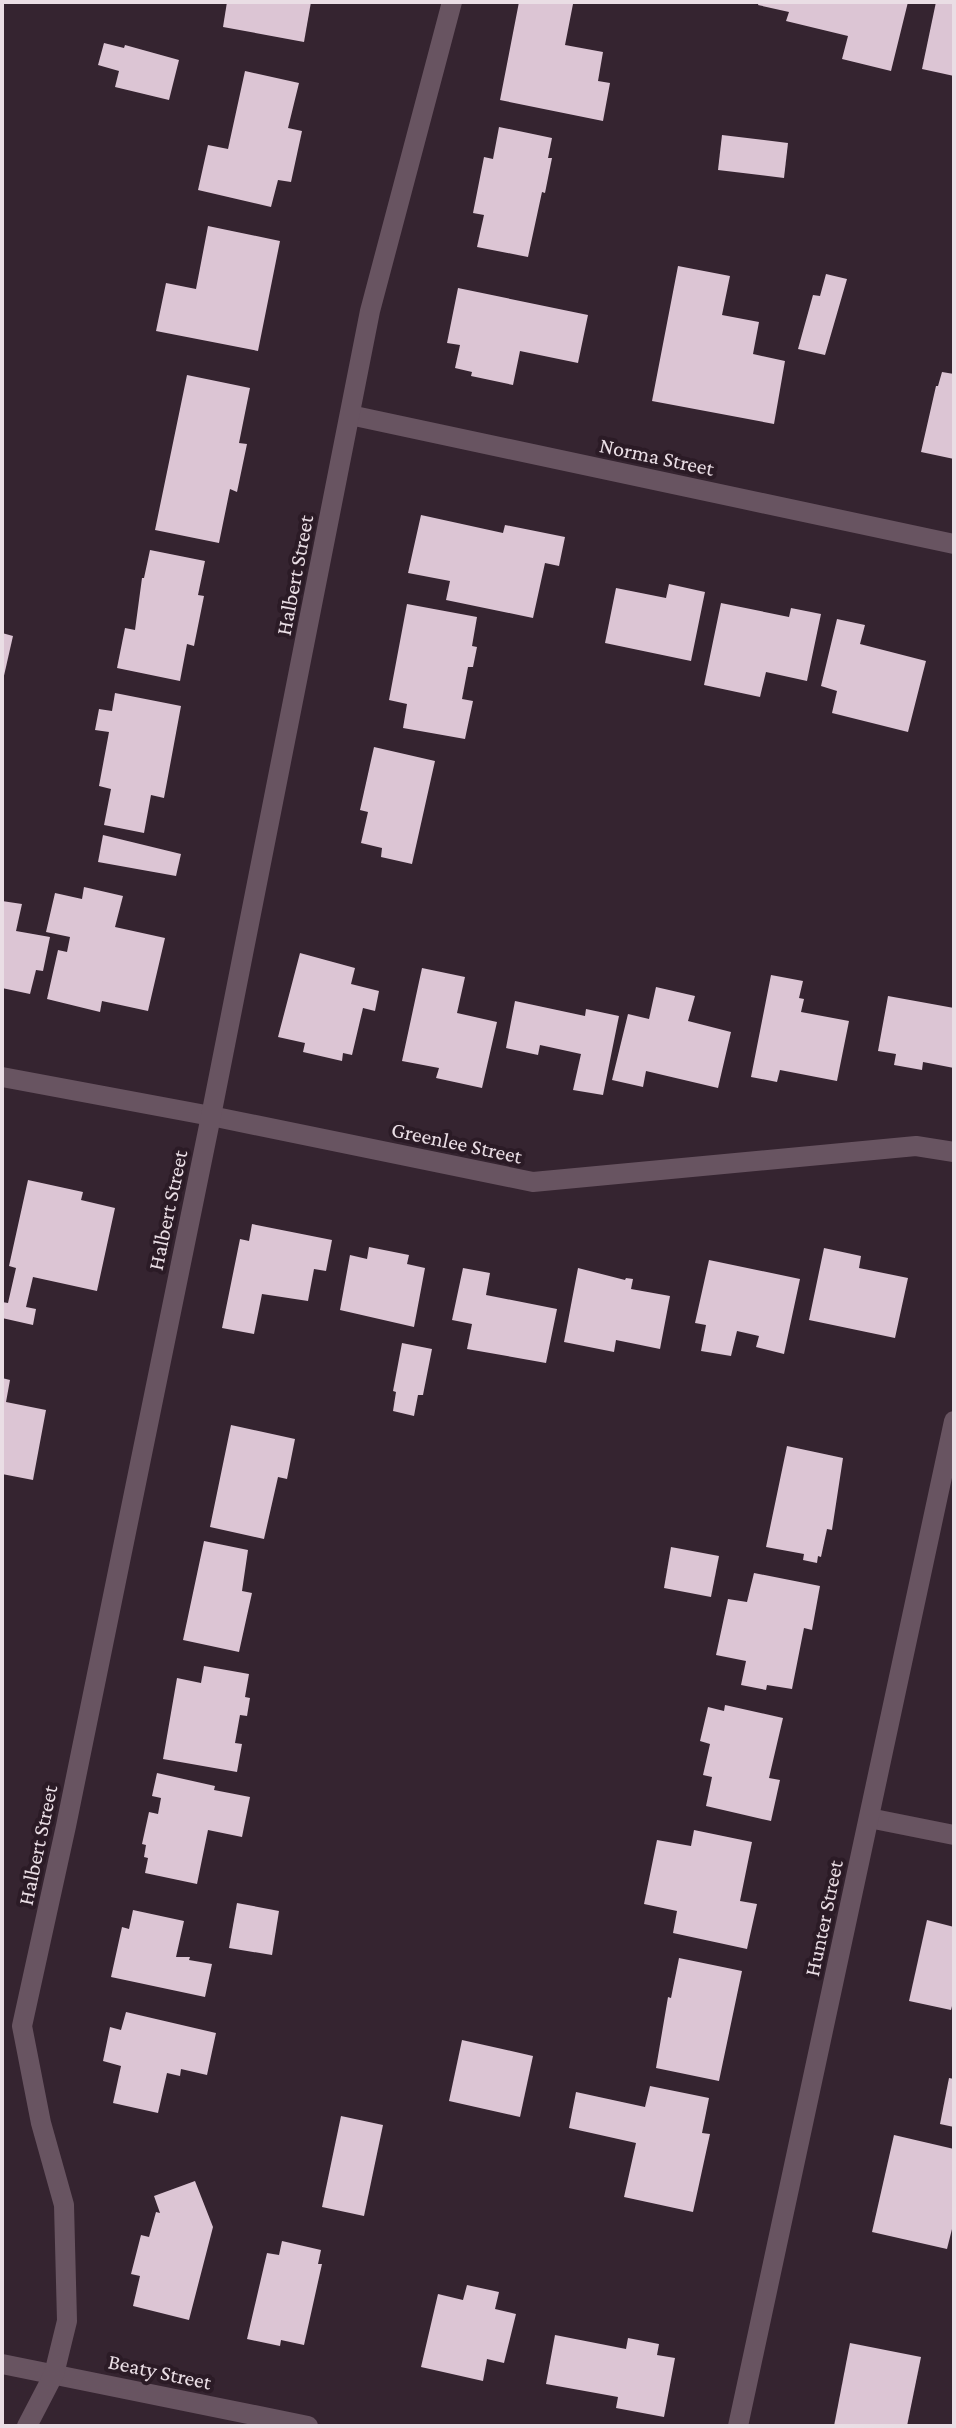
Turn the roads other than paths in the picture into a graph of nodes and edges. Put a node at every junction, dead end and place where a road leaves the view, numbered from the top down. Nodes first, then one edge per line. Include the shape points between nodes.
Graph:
1 (452, 2) edge
2 (350, 415) junction
3 (954, 544) edge
4 (2, 1077) edge
5 (211, 1116) junction
6 (954, 1152) edge
7 (954, 1421) edge
8 (869, 1818) junction
9 (954, 1835) edge
10 (2, 2364) edge
11 (54, 2374) junction
12 (27, 2426) edge
13 (308, 2426) edge
14 (738, 2426) edge

1 - 2 street, Halbert Street via 370,311
2 - 3 street, Norma Street
2 - 5 street, Halbert Street
4 - 5 street, Greenlee Street
5 - 6 street, Greenlee Street via 533,1182 916,1146
5 - 11 street, Halbert Street via 22,2026 64,2205 67,2321
7 - 8 street, Hunter Street
8 - 9 street
8 - 14 street, Hunter Street
10 - 11 street, Beaty Street
11 - 12 street, Halbert Street
11 - 13 street, Beaty Street

